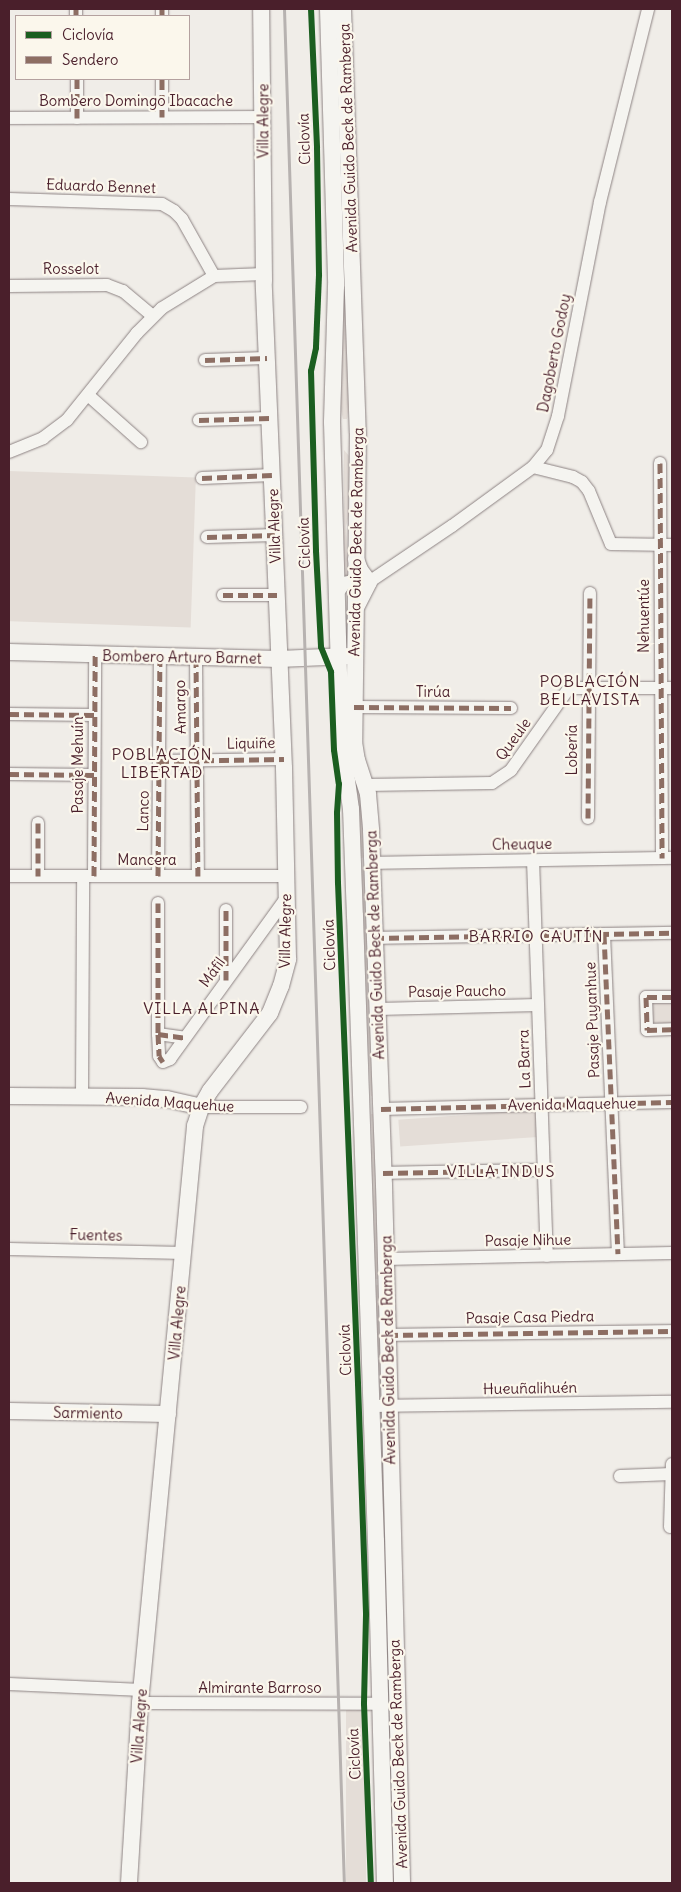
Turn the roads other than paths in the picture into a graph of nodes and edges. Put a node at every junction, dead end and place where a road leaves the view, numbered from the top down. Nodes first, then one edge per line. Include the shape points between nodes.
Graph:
1 (261, 9) edge
2 (328, 9) edge
3 (343, 9) edge
4 (648, 9) edge
5 (77, 80) edge
6 (162, 80) edge
7 (162, 117) junction
8 (263, 117) junction
9 (9, 118) edge
10 (77, 118) junction
11 (9, 199) edge
12 (264, 274) junction
13 (214, 276) junction
14 (9, 286) edge
15 (153, 316) junction
16 (267, 358) junction
17 (205, 360) dead end
18 (88, 395) junction
19 (270, 418) junction
20 (199, 420) dead end
21 (332, 434) junction
22 (358, 434) junction
23 (142, 442) dead end
24 (9, 452) edge
25 (660, 463) dead end
26 (533, 467) junction
27 (272, 475) junction
28 (202, 478) dead end
29 (275, 535) junction
30 (207, 537) dead end
31 (666, 545) edge
32 (362, 581) junction
33 (590, 592) dead end
34 (338, 594) junction
35 (277, 595) junction
36 (223, 596) dead end
37 (9, 652) edge
38 (95, 654) junction
39 (160, 656) junction
40 (196, 657) junction
41 (347, 657) junction
42 (279, 659) junction
43 (589, 688) junction
44 (667, 688) edge
45 (354, 707) junction
46 (511, 708) dead end
47 (9, 714) edge
48 (94, 715) junction
49 (284, 759) junction
50 (197, 760) junction
51 (160, 761) junction
52 (9, 774) edge
53 (94, 775) junction
54 (366, 785) junction
55 (588, 818) dead end
56 (38, 823) dead end
57 (667, 858) edge
58 (533, 860) junction
59 (372, 863) junction
60 (353, 864) junction
61 (9, 876) edge
62 (38, 876) junction
63 (88, 876) junction
64 (158, 876) junction
65 (198, 876) junction
66 (286, 876) junction
67 (286, 898) junction
68 (158, 903) dead end
69 (226, 910) dead end
70 (672, 933) edge
71 (604, 934) junction
72 (536, 935) junction
73 (374, 938) junction
74 (226, 980) junction
75 (672, 997) edge
76 (538, 1005) junction
77 (378, 1009) junction
78 (672, 1030) edge
79 (158, 1034) junction
80 (185, 1038) junction
81 (9, 1096) edge
82 (82, 1096) junction
83 (672, 1102) edge
84 (612, 1103) junction
85 (541, 1105) junction
86 (201, 1107) junction
87 (301, 1107) dead end
88 (361, 1109) junction
89 (381, 1109) junction
90 (544, 1170) junction
91 (383, 1173) junction
92 (9, 1250) edge
93 (184, 1253) junction
94 (672, 1253) edge
95 (618, 1254) junction
96 (547, 1256) junction
97 (385, 1259) junction
98 (672, 1332) edge
99 (388, 1335) junction
100 (672, 1402) edge
101 (371, 1406) junction
102 (389, 1406) junction
103 (9, 1411) edge
104 (168, 1414) junction
105 (672, 1464) edge
106 (672, 1474) edge
107 (620, 1476) dead end
108 (670, 1527) dead end
109 (9, 1684) edge
110 (396, 1686) junction
111 (141, 1696) junction
112 (380, 1704) junction
113 (397, 1720) junction
114 (129, 1883) edge
115 (385, 1883) edge
116 (402, 1883) edge

1 - 8 main road, Villa Alegre
2 - 21 main road, Avenida Guido Beck de Ramberga via 336,286
3 - 22 main road, Avenida Guido Beck de Ramberga
4 - 26 street, Dagoberto Godoy via 600,202 554,432 547,450
5 - 10 street
6 - 7 street
7 - 8 street, Bombero Domingo Ibacache
7 - 10 street, Bombero Domingo Ibacache
8 - 12 main road, Villa Alegre
9 - 10 street, Bombero Domingo Ibacache
11 - 13 street, Eduardo Bennet via 162,204 182,219
12 - 13 street
12 - 16 main road, Villa Alegre
13 - 15 street
14 - 15 street, Rosselot via 107,285 123,292
15 - 18 street
16 - 17 street
16 - 19 main road, Villa Alegre
18 - 23 street
18 - 24 street via 51,433
19 - 20 street
19 - 27 main road, Villa Alegre
21 - 22 main road
21 - 34 main road, Avenida Guido Beck de Ramberga
22 - 32 main road, Avenida Guido Beck de Ramberga via 355,555
25 - 31 street, Nehuentúe
26 - 31 street via 582,482 589,491 611,544
26 - 32 street, Dagoberto Godoy via 452,526
27 - 28 street
27 - 29 main road, Villa Alegre
29 - 30 street
29 - 35 main road, Villa Alegre
31 - 44 street, Nehuentúe
32 - 34 street, Dagoberto Godoy via 345,583
32 - 41 main road, Avenida Guido Beck de Ramberga
33 - 43 street, Lobería
34 - 41 main road, Avenida Guido Beck de Ramberga
35 - 36 street
35 - 42 main road, Villa Alegre
37 - 38 main road, Bombero Arturo Barnet
38 - 39 main road, Bombero Arturo Barnet
38 - 48 street, Pasaje Mehuín
39 - 40 main road, Bombero Arturo Barnet
39 - 51 street, Lanco
40 - 42 main road, Bombero Arturo Barnet
40 - 50 street, Amargo
41 - 42 main road, Bombero Arturo Barnet
41 - 45 main road, Avenida Guido Beck de Ramberga
41 - 60 main road, Avenida Guido Beck de Ramberga via 341,737 351,809
42 - 49 main road, Villa Alegre
43 - 44 street, Queule
43 - 54 street, Queule via 569,688 512,770 497,781 486,784
43 - 55 street, Lobería
44 - 57 street, Nehuentúe
45 - 46 street, Tirúa
45 - 54 main road, Avenida Guido Beck de Ramberga via 355,755
47 - 48 street
48 - 53 street, Pasaje Mehuín
49 - 50 street, Liquiñe
49 - 66 main road, Villa Alegre
50 - 51 street, Liquiñe
50 - 65 street, Amargo
51 - 64 street, Lanco
52 - 53 street
53 - 63 street, Pasaje Mehuín
54 - 59 main road, Avenida Guido Beck de Ramberga via 370,804
56 - 62 street
57 - 58 street, Cheuque
58 - 59 street, Cheuque
58 - 72 street, La Barra
59 - 60 main road
59 - 73 main road, Avenida Guido Beck de Ramberga
60 - 88 main road, Avenida Guido Beck de Ramberga
61 - 62 street, Mancera
62 - 63 street, Mancera
63 - 64 street, Mancera
63 - 82 street, Pasaje Mehuín
64 - 65 street, Mancera
65 - 66 street, Mancera
66 - 67 main road, Villa Alegre
67 - 74 street, Máfil
67 - 86 main road, Villa Alegre via 288,959 276,1000 262,1025
68 - 79 street
69 - 74 street
70 - 71 street
71 - 72 street
71 - 84 street, Pasaje Puyanhue
72 - 73 street
72 - 76 street, La Barra
73 - 77 main road, Avenida Guido Beck de Ramberga
74 - 80 street, Máfil
75 - 78 street via 646,997 647,1030
76 - 77 street, Pasaje Paucho
76 - 85 street, La Barra
77 - 89 main road, Avenida Guido Beck de Ramberga
79 - 80 street
79 - 80 street, Máfil via 159,1056 163,1062 170,1059
81 - 82 main road, Avenida Maquehue
82 - 86 main road, Avenida Maquehue via 161,1098
83 - 84 street, Avenida Maquehue
84 - 85 street, Avenida Maquehue
84 - 95 street, Pasaje Puyanhue
85 - 89 street, Avenida Maquehue
85 - 90 street, La Barra
86 - 87 street, Avenida Maquehue
86 - 93 main road, Villa Alegre via 195,1126
88 - 89 main road
88 - 101 main road, Avenida Guido Beck de Ramberga
89 - 91 main road, Avenida Guido Beck de Ramberga
90 - 91 street
90 - 96 street, La Barra
91 - 97 main road, Avenida Guido Beck de Ramberga
92 - 93 street, Fuentes
93 - 104 main road, Villa Alegre
94 - 95 street, Pasaje Nihue
95 - 96 street, Pasaje Nihue
96 - 97 street, Pasaje Nihue
97 - 99 main road, Avenida Guido Beck de Ramberga
98 - 99 street, Pasaje Casa Piedra
99 - 102 main road, Avenida Guido Beck de Ramberga
100 - 102 street, Hueuñalihuén
101 - 102 street, Hueuñalihuén
101 - 112 main road, Avenida Guido Beck de Ramberga
102 - 110 main road, Avenida Guido Beck de Ramberga
103 - 104 main road, Sarmiento
104 - 111 main road, Villa Alegre
105 - 106 street
106 - 107 street
106 - 108 street
109 - 111 street, Almirante Barroso
110 - 112 main road via 390,1697
110 - 113 main road, Avenida Guido Beck de Ramberga
111 - 112 street, Almirante Barroso
111 - 114 main road, Villa Alegre
112 - 113 main road via 390,1708
112 - 115 main road, Avenida Guido Beck de Ramberga
113 - 116 main road, Avenida Guido Beck de Ramberga

